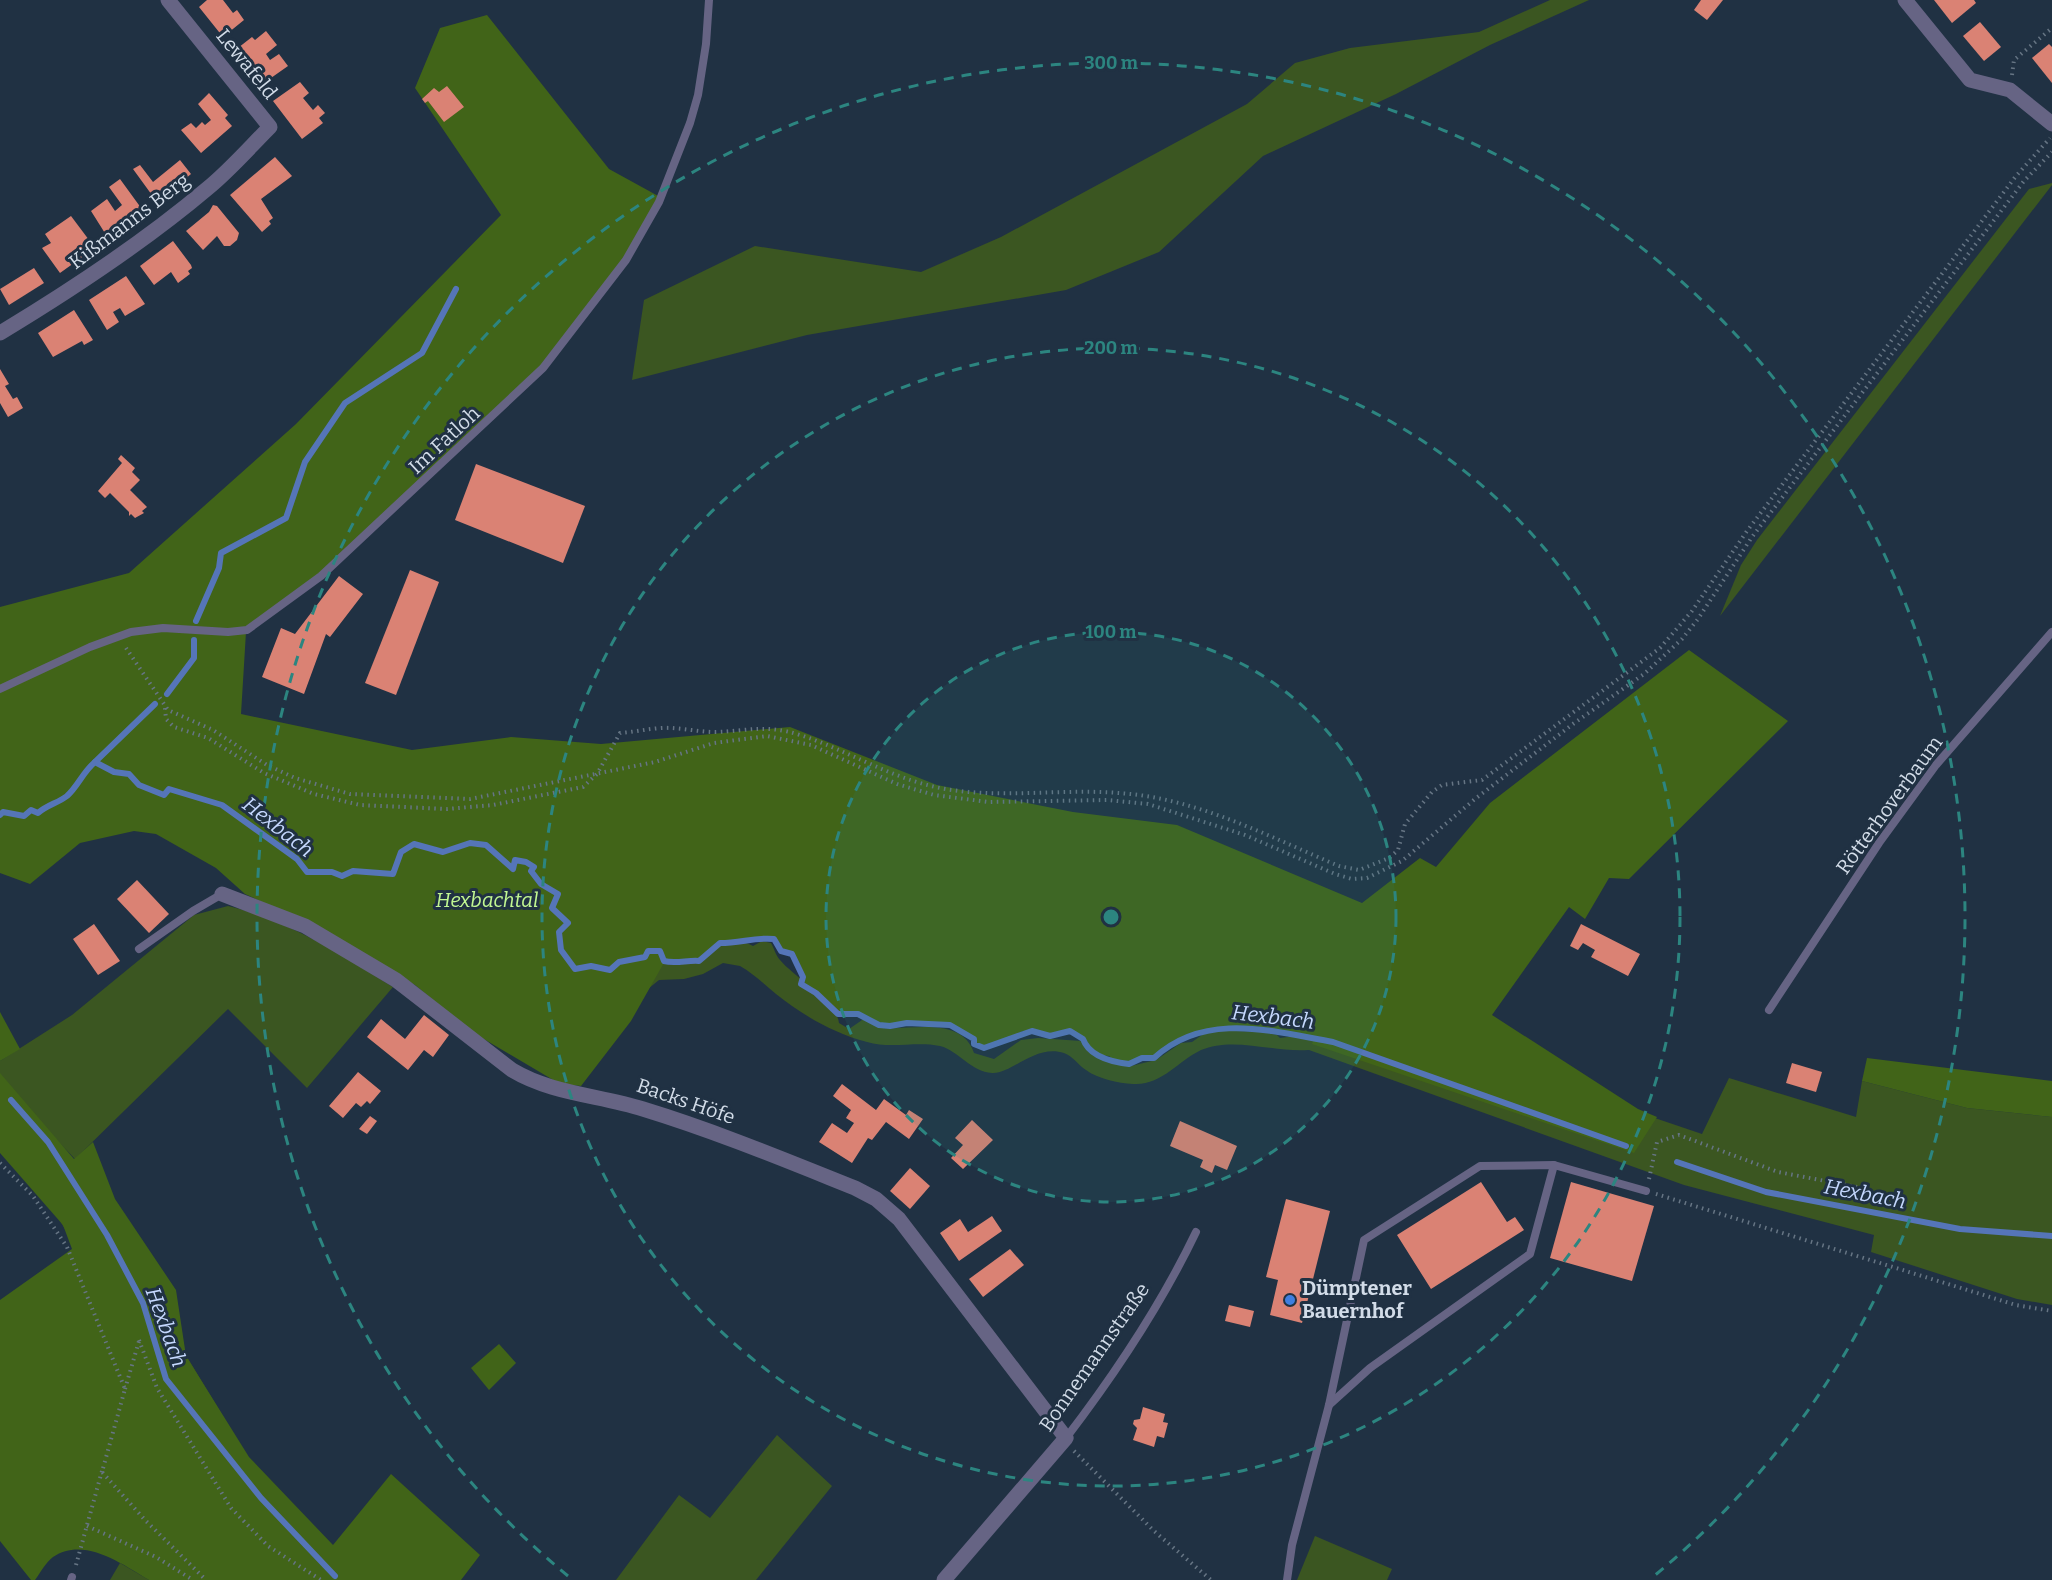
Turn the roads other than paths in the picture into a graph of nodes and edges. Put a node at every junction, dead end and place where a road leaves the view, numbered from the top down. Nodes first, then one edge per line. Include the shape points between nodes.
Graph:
1 (168, 0) edge
2 (709, 0) edge
3 (1905, 0) edge
4 (2052, 124) edge
5 (270, 127) joint
6 (0, 333) edge
7 (2052, 632) edge
8 (0, 689) edge
9 (222, 894) joint
10 (139, 949) dead end
11 (1769, 1011) dead end
12 (1554, 1165) junction
13 (1646, 1191) road end
14 (1196, 1232) dead end
15 (1329, 1405) junction
16 (1065, 1438) junction
17 (944, 1580) edge
18 (1287, 1580) edge

1 - 5 street, Lewafeld
2 - 8 lane, Im Fatloh via 698,96 659,202 626,260 543,368 321,576 247,630 145,629 118,636
3 - 4 street via 1970,81 2010,90
5 - 6 street, Kißmanns Berg via 209,187 131,248 74,289
7 - 11 lane, Rötterhoverbaum via 1936,765 1879,843
9 - 10 lane
9 - 16 street, Backs Höfe via 305,926 396,980 533,1082 556,1090 607,1097 700,1126 876,1199 899,1220
12 - 13 lane
12 - 15 lane via 1530,1254 1370,1368
12 - 15 lane via 1479,1166 1364,1240
14 - 16 lane, Bonnemannstraße via 1171,1282 1097,1398
15 - 18 lane via 1292,1545
16 - 17 street, Bonnemannstraße

